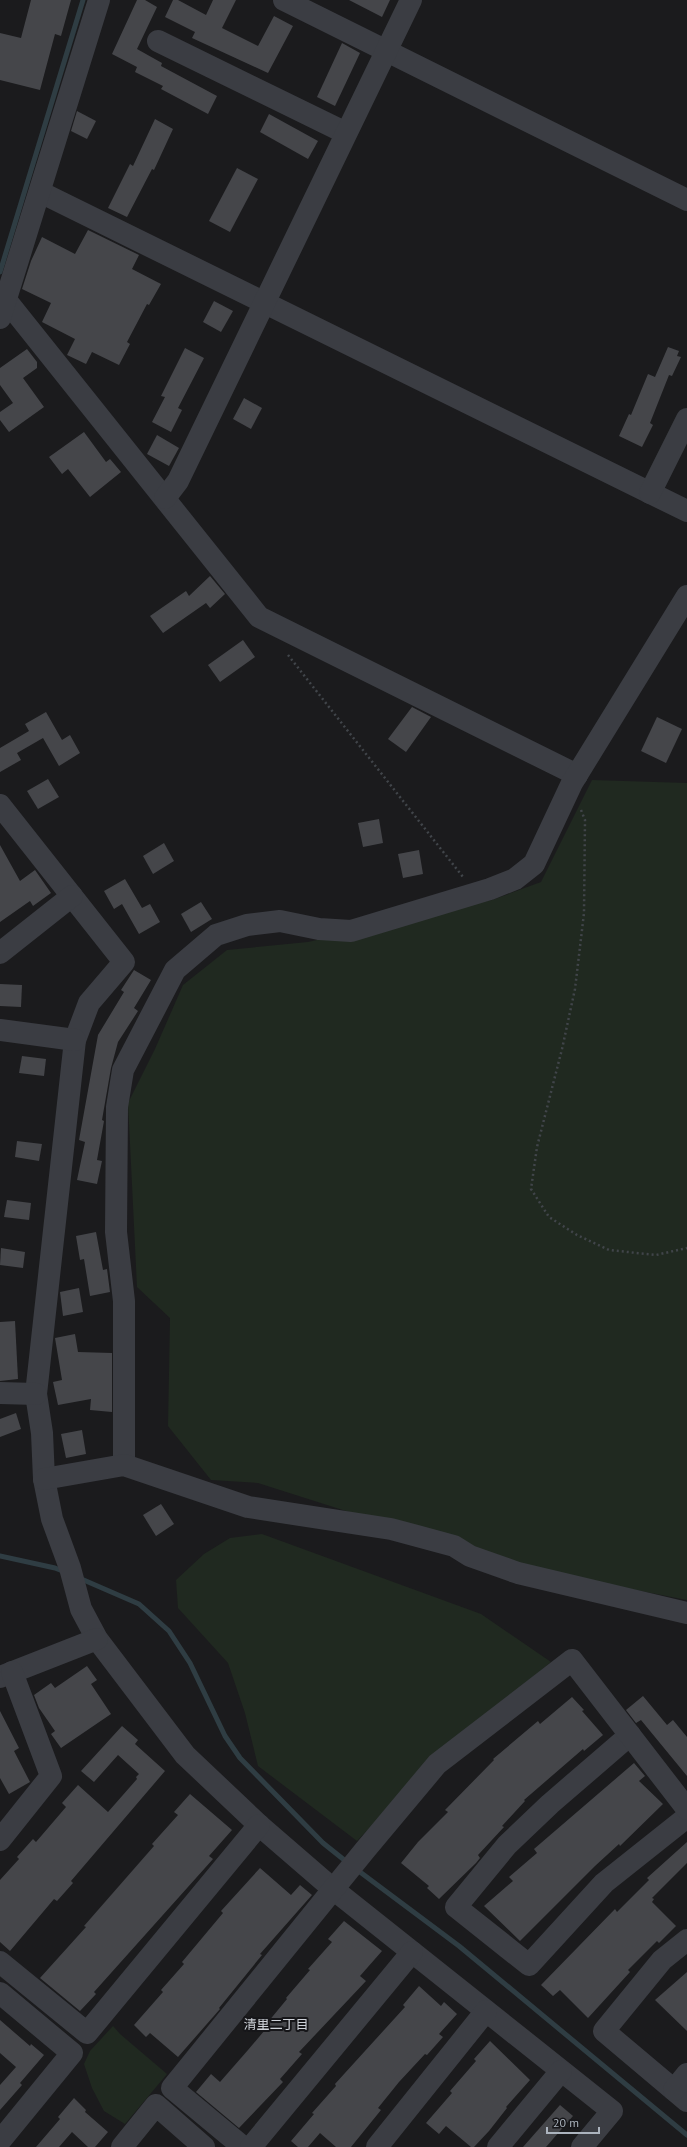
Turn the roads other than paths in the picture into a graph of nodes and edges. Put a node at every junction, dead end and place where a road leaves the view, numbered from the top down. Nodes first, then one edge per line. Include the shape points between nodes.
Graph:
1 (98, 0) edge
2 (284, 0) edge
3 (411, 0) edge
4 (158, 41) dead end
5 (385, 50) junction
6 (346, 133) junction
7 (40, 192) junction
8 (687, 200) edge
9 (265, 303) junction
10 (3, 309) edge
11 (687, 419) edge
12 (650, 493) junction
13 (165, 498) junction
14 (687, 511) edge
15 (687, 596) edge
16 (575, 779) junction
17 (1, 809) edge
18 (72, 896) junction
19 (0, 953) edge
20 (0, 1030) edge
21 (75, 1040) junction
22 (0, 1393) edge
23 (36, 1394) junction
24 (124, 1465) junction
25 (44, 1479) junction
26 (687, 1613) edge
27 (97, 1639) junction
28 (6, 1674) edge
29 (630, 1736) junction
30 (687, 1809) edge
31 (687, 1817) edge
32 (259, 1825) junction
33 (0, 1840) edge
34 (333, 1889) junction
35 (687, 1940) edge
36 (412, 1952) junction
37 (0, 1962) edge
38 (0, 1993) edge
39 (486, 2011) junction
40 (561, 2071) junction
41 (683, 2088) edge
42 (0, 2141) edge
43 (122, 2147) edge
44 (204, 2147) edge
45 (243, 2147) edge
46 (251, 2147) edge
47 (377, 2147) edge
48 (498, 2147) edge
49 (582, 2147) edge

1 - 7 street
2 - 5 street
3 - 5 street
4 - 6 street
5 - 6 street
5 - 8 street
6 - 9 street
7 - 9 street
7 - 10 street
9 - 12 street
9 - 13 street via 178,481
10 - 13 street
11 - 12 street
12 - 14 street
13 - 16 street via 259,617
15 - 16 street
16 - 24 street via 534,864 515,879 351,930 319,929 280,921 247,925 216,935 175,970 123,1070 117,1107 116,1232 124,1301
17 - 18 street
18 - 19 street
18 - 21 street via 124,962 89,1003
20 - 21 street
21 - 23 street
22 - 23 street
23 - 25 street via 42,1432
24 - 25 street
24 - 26 street via 248,1507 391,1529 454,1546 470,1556 518,1573
25 - 27 street via 52,1519 82,1609
27 - 28 street
27 - 32 street via 185,1755
28 - 33 street via 52,1776
29 - 30 street
29 - 31 street via 550,1804 507,1845 456,1907 529,1965 604,1883
29 - 34 street via 572,1660 437,1764
32 - 34 street
32 - 37 street via 87,2033
34 - 36 street
34 - 45 street via 172,2088
35 - 41 street via 662,1960 604,2031
36 - 39 street
36 - 46 street
38 - 42 street via 72,2052
39 - 40 street
39 - 47 street
40 - 48 street
40 - 49 street via 612,2111
43 - 44 street via 156,2105

